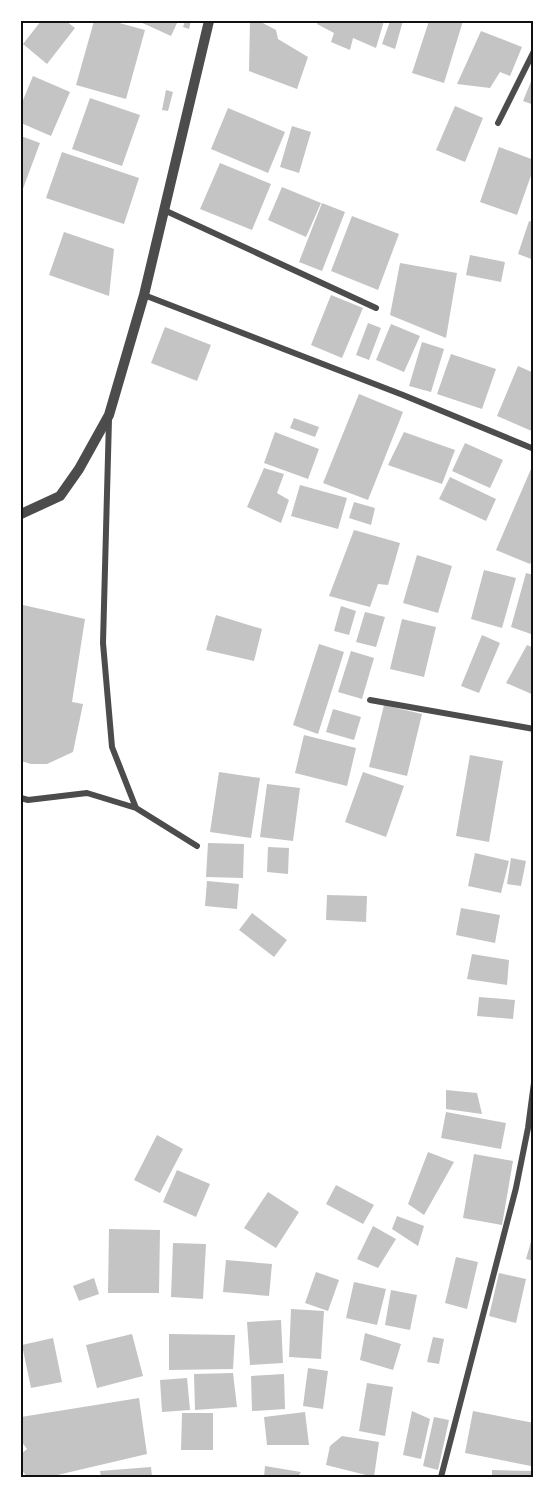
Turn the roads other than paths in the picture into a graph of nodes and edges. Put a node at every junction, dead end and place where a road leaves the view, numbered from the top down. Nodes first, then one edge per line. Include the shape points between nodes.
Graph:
1 (209, 21) edge
2 (534, 51) edge
3 (498, 123) dead end
4 (164, 210) junction
5 (144, 295) junction
6 (376, 308) dead end
7 (110, 415) junction
8 (534, 449) edge
9 (21, 514) edge
10 (370, 700) dead end
11 (534, 729) edge
12 (21, 798) edge
13 (136, 808) junction
14 (197, 846) dead end
15 (534, 1083) edge
16 (441, 1477) edge

1 - 4 street
2 - 3 street
4 - 5 street
4 - 6 street
5 - 7 street
5 - 8 street
7 - 9 street via 60,496
7 - 13 street via 103,643 112,747
10 - 11 street
12 - 13 street via 87,793
13 - 14 street
15 - 16 street via 516,1188

